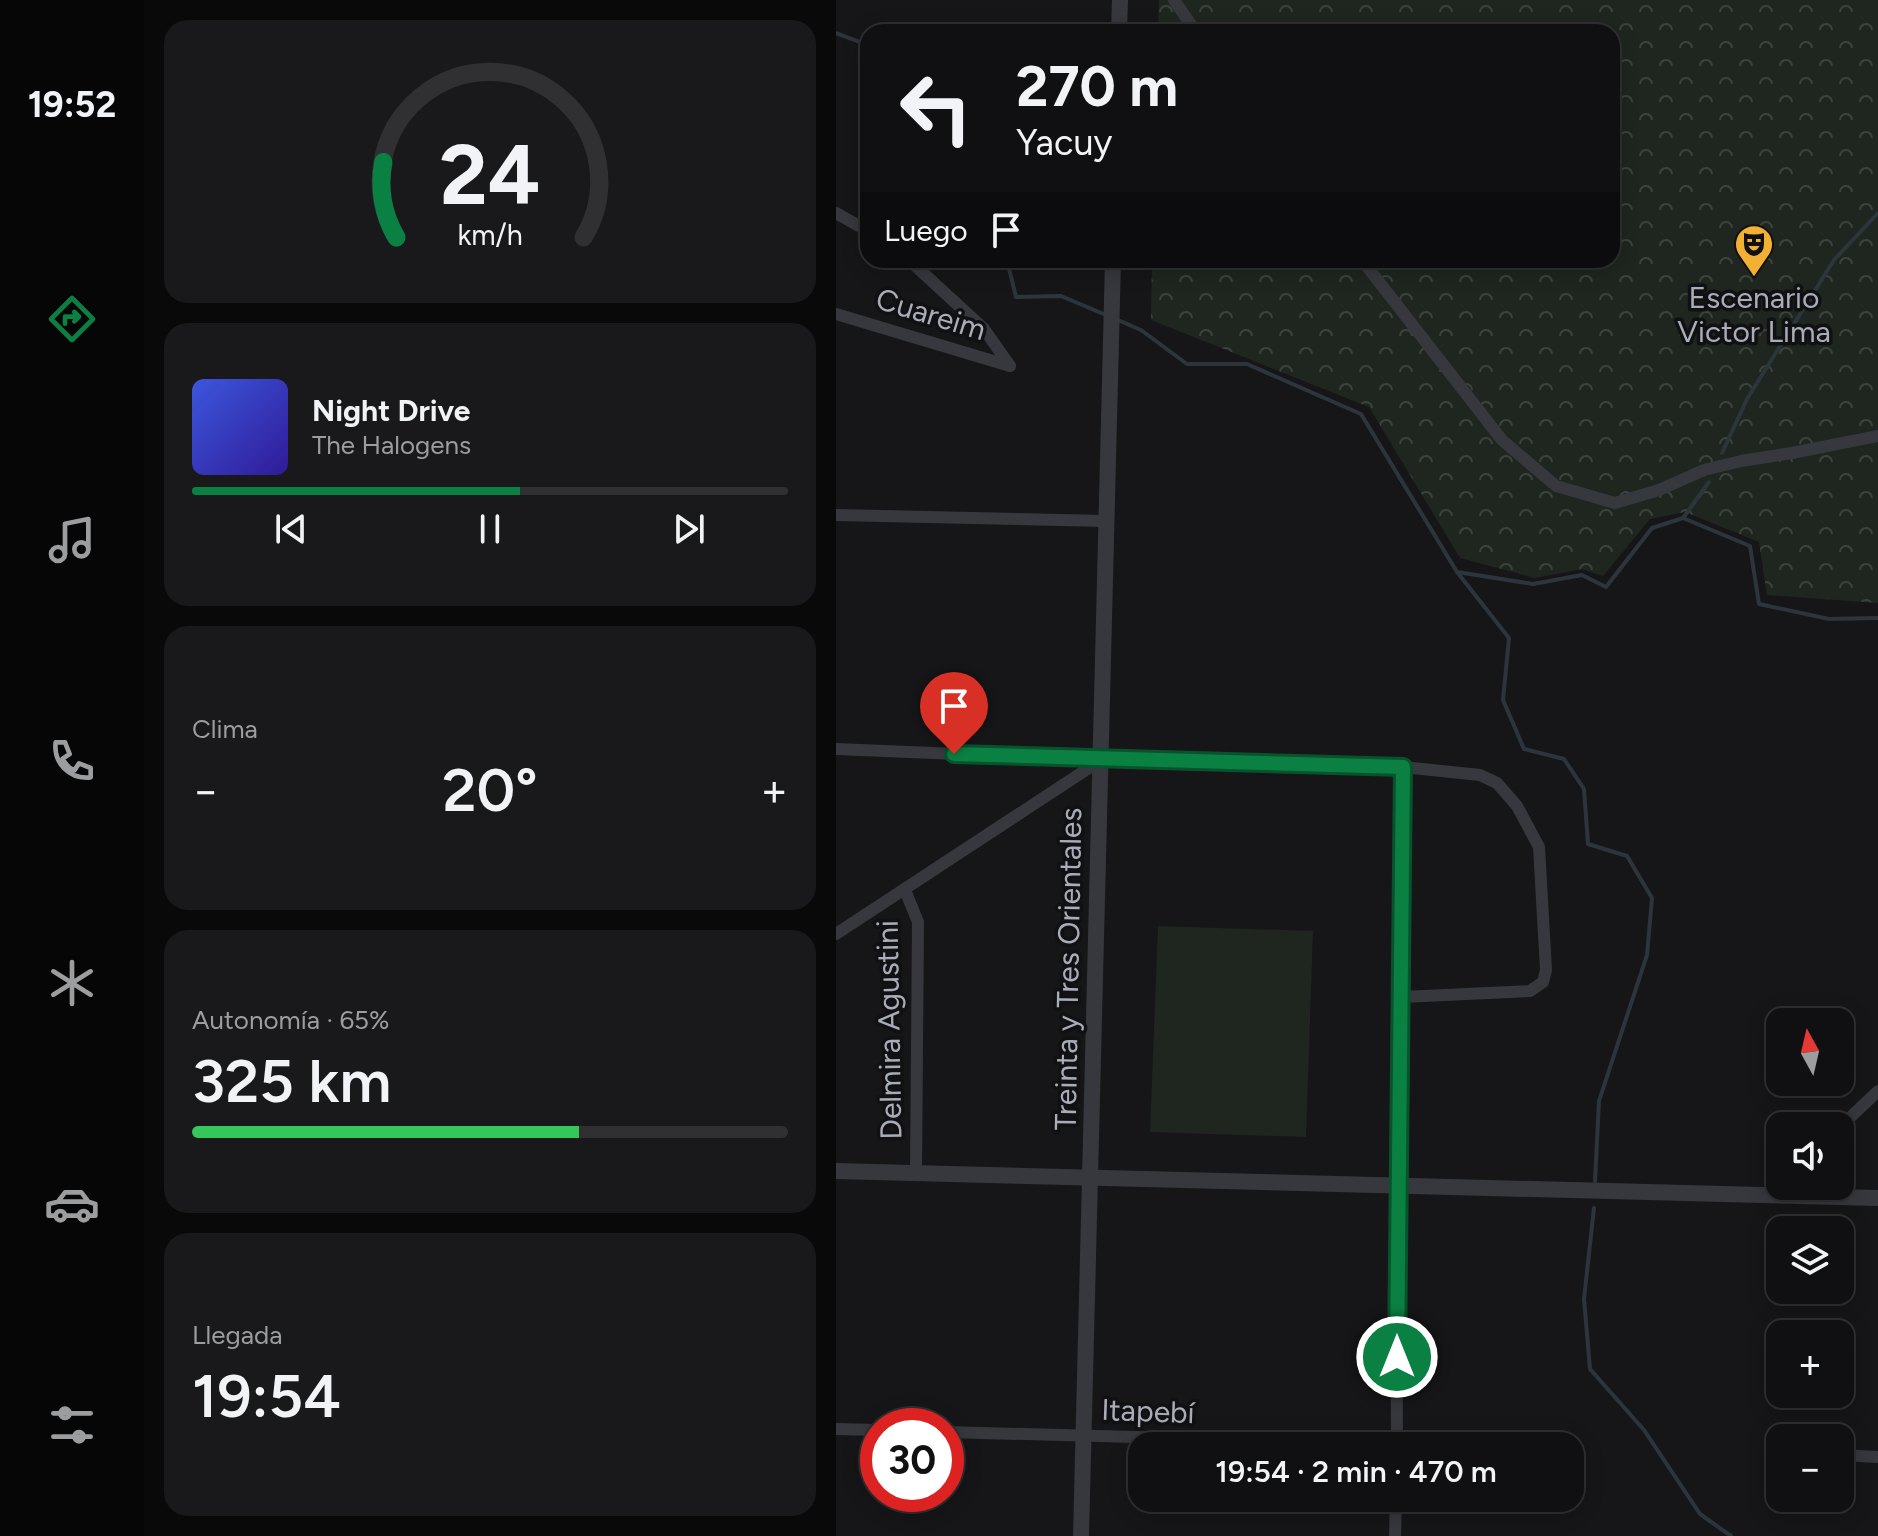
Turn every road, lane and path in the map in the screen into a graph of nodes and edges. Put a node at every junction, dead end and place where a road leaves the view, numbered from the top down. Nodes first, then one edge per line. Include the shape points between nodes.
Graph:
1 (1120, 0) edge
2 (1174, 0) edge
3 (1119, 24) edge
4 (1190, 24) edge
5 (836, 213) edge
6 (860, 226) edge
7 (918, 268) edge
8 (1113, 268) edge
9 (1368, 268) edge
10 (836, 314) edge
11 (1878, 436) edge
12 (836, 515) edge
13 (1107, 521) junction
14 (836, 749) edge
15 (1101, 760) junction
16 (1403, 767) junction
17 (905, 890) junction
18 (836, 934) edge
19 (1402, 997) junction
20 (1878, 1091) edge
21 (1854, 1114) edge
22 (836, 1171) edge
23 (916, 1172) junction
24 (1091, 1178) junction
25 (1396, 1184) junction
26 (1766, 1190) edge
27 (1854, 1196) edge
28 (1878, 1198) edge
29 (836, 1429) edge
30 (860, 1430) edge
31 (964, 1432) edge
32 (1397, 1432) edge
33 (1084, 1435) junction
34 (1128, 1436) edge
35 (1854, 1456) edge
36 (1878, 1457) edge
37 (1396, 1512) edge
38 (1081, 1536) edge
39 (1395, 1536) edge

1 - 3 street
2 - 4 street
5 - 6 street
7 - 10 street, Cuareim via 984,329 1010,366
8 - 13 street, Treinta y Tres Orientales
9 - 11 street via 1502,440 1556,486 1615,503 1704,470
12 - 13 street
13 - 15 street, Treinta y Tres Orientales
14 - 15 street
15 - 16 street
15 - 17 street
15 - 24 street, Treinta y Tres Orientales
16 - 19 street
16 - 19 street via 1480,775 1497,783 1517,806 1539,847 1546,970 1543,982 1530,991
17 - 18 street
17 - 23 street, Delmira Agustini via 918,922
19 - 25 street
20 - 21 street
22 - 23 street
23 - 24 street
24 - 25 street
24 - 33 street, Treinta y Tres Orientales
25 - 26 street
25 - 32 street
27 - 28 street
29 - 30 street
31 - 33 street, Itapebí
33 - 34 street, Itapebí
33 - 38 street, Treinta y Tres Orientales
35 - 36 street
37 - 39 street

